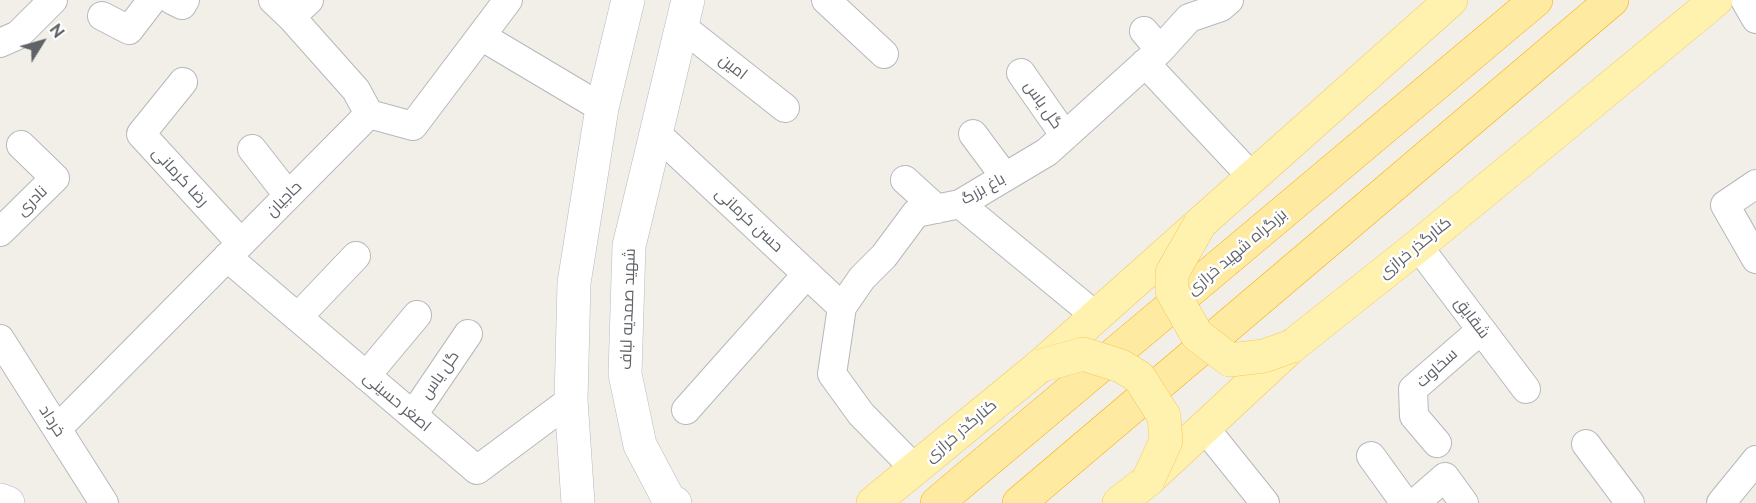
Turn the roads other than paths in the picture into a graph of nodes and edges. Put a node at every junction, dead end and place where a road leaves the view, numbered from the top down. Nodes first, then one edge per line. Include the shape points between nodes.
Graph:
1 (53, 0) edge
2 (152, 0) edge
3 (172, 0) edge
4 (185, 0) edge
5 (508, 0) edge
6 (628, 0) edge
7 (826, 0) edge
8 (1229, 0) edge
9 (1451, 0) edge
10 (1536, 0) edge
11 (1612, 0) edge
12 (1716, 0) edge
13 (1745, 0) edge
14 (291, 6) edge
15 (1182, 9) edge
16 (684, 13) edge
17 (102, 16) dead end
18 (1756, 19) edge
19 (481, 36) junction
20 (0, 44) edge
21 (1150, 48) junction
22 (884, 54) dead end
23 (1021, 73) dead end
24 (183, 82) dead end
25 (602, 108) junction
26 (785, 108) dead end
27 (369, 114) junction
28 (656, 133) junction
29 (973, 134) dead end
30 (1065, 136) junction
31 (21, 145) dead end
32 (252, 149) dead end
33 (1251, 176) junction
34 (1005, 177) junction
35 (904, 180) dead end
36 (1756, 184) edge
37 (288, 195) junction
38 (949, 206) junction
39 (1200, 224) junction
40 (0, 232) edge
41 (1418, 246) junction
42 (234, 250) junction
43 (356, 256) dead end
44 (1756, 259) edge
45 (807, 274) junction
46 (842, 307) junction
47 (417, 315) dead end
48 (1096, 316) junction
49 (298, 317) junction
50 (1481, 330) junction
51 (468, 334) dead end
52 (0, 339) edge
53 (1292, 346) junction
54 (1040, 366) junction
55 (366, 376) junction
56 (1526, 389) dead end
57 (571, 400) junction
58 (686, 410) dead end
59 (412, 415) junction
60 (1204, 427) junction
61 (57, 429) junction
62 (1437, 443) dead end
63 (1586, 444) dead end
64 (1371, 456) dead end
65 (1756, 460) edge
66 (915, 469) junction
67 (1148, 480) junction
68 (0, 500) edge
69 (671, 502) edge
70 (8, 503) edge
71 (104, 503) edge
72 (578, 503) edge
73 (873, 503) edge
74 (937, 503) edge
75 (1019, 503) edge
76 (1119, 503) edge
77 (1265, 503) edge
78 (1405, 503) edge
79 (1415, 503) edge
80 (1464, 503) edge
81 (1630, 503) edge
82 (1721, 503) edge

1 - 20 street via 18,35
2 - 17 street via 129,30
3 - 4 street via 182,5
5 - 19 street
6 - 25 main road
7 - 22 street
8 - 15 street, باغ بزرگ via 1221,7
9 - 33 main road, کنارگذر خرازی
10 - 74 highway, بزرگراه شهید خرازی
11 - 75 highway
12 - 41 main road, کنارگذر خرازی
13 - 18 street
14 - 27 street via 356,90
15 - 21 street, باغ بزرگ
16 - 26 street, امین
16 - 28 main road, شهید صمدیه لباف
19 - 25 street
19 - 27 street via 413,126
21 - 30 street, باغ بزرگ
21 - 33 street
23 - 30 street, گل یاس
24 - 42 street, رضا کرمانی via 141,134
25 - 57 main road via 574,283
27 - 37 street, حاجیان
28 - 45 street, حسن کرمانی
28 - 69 main road, شهید صمدیه لباف via 630,246 625,374 640,445
29 - 34 street
30 - 34 street, باغ بزرگ via 1047,152
31 - 40 street, نادری via 55,178
32 - 37 street
33 - 39 main road, کنارگذر خرازی
34 - 38 street, باغ بزرگ
35 - 38 street
36 - 44 street via 1725,205
37 - 42 street, حاجیان
38 - 46 street, باغ بزرگ via 916,213
38 - 48 street
39 - 48 main road, کنارگذر خرازی
39 - 53 main road, bridge via 1172,273 1172,291 1197,335 1230,360 1264,356
41 - 50 street, شقایق
41 - 53 main road, کنارگذر خرازی
42 - 49 street, اصغر حسینی
42 - 61 street, حاجیان
43 - 49 street
45 - 46 street, حسن کرمانی
45 - 58 street
46 - 66 street, باغ بزرگ via 832,374 861,414
47 - 55 street
48 - 54 main road, کنارگذر خرازی
49 - 55 street, اصغر حسینی
50 - 56 street, شقایق
50 - 62 street, سخاوت via 1413,389 1414,416
51 - 59 street, گل یاس
52 - 61 street, خرداد
53 - 60 main road, کنارگذر خرازی
54 - 66 main road, کنارگذر خرازی
54 - 67 main road, bridge via 1083,354 1121,366 1139,377 1164,416 1166,441
55 - 59 street, اصغر حسینی
57 - 59 street, اصغر حسینی via 477,470
57 - 72 main road
60 - 67 main road, کنارگذر خرازی
60 - 77 street
61 - 71 street, خرداد
63 - 81 street
64 - 78 street
65 - 82 street
66 - 73 main road, کنارگذر خرازی
67 - 76 main road, کنارگذر خرازی
68 - 70 main road
79 - 80 street via 1445,477

